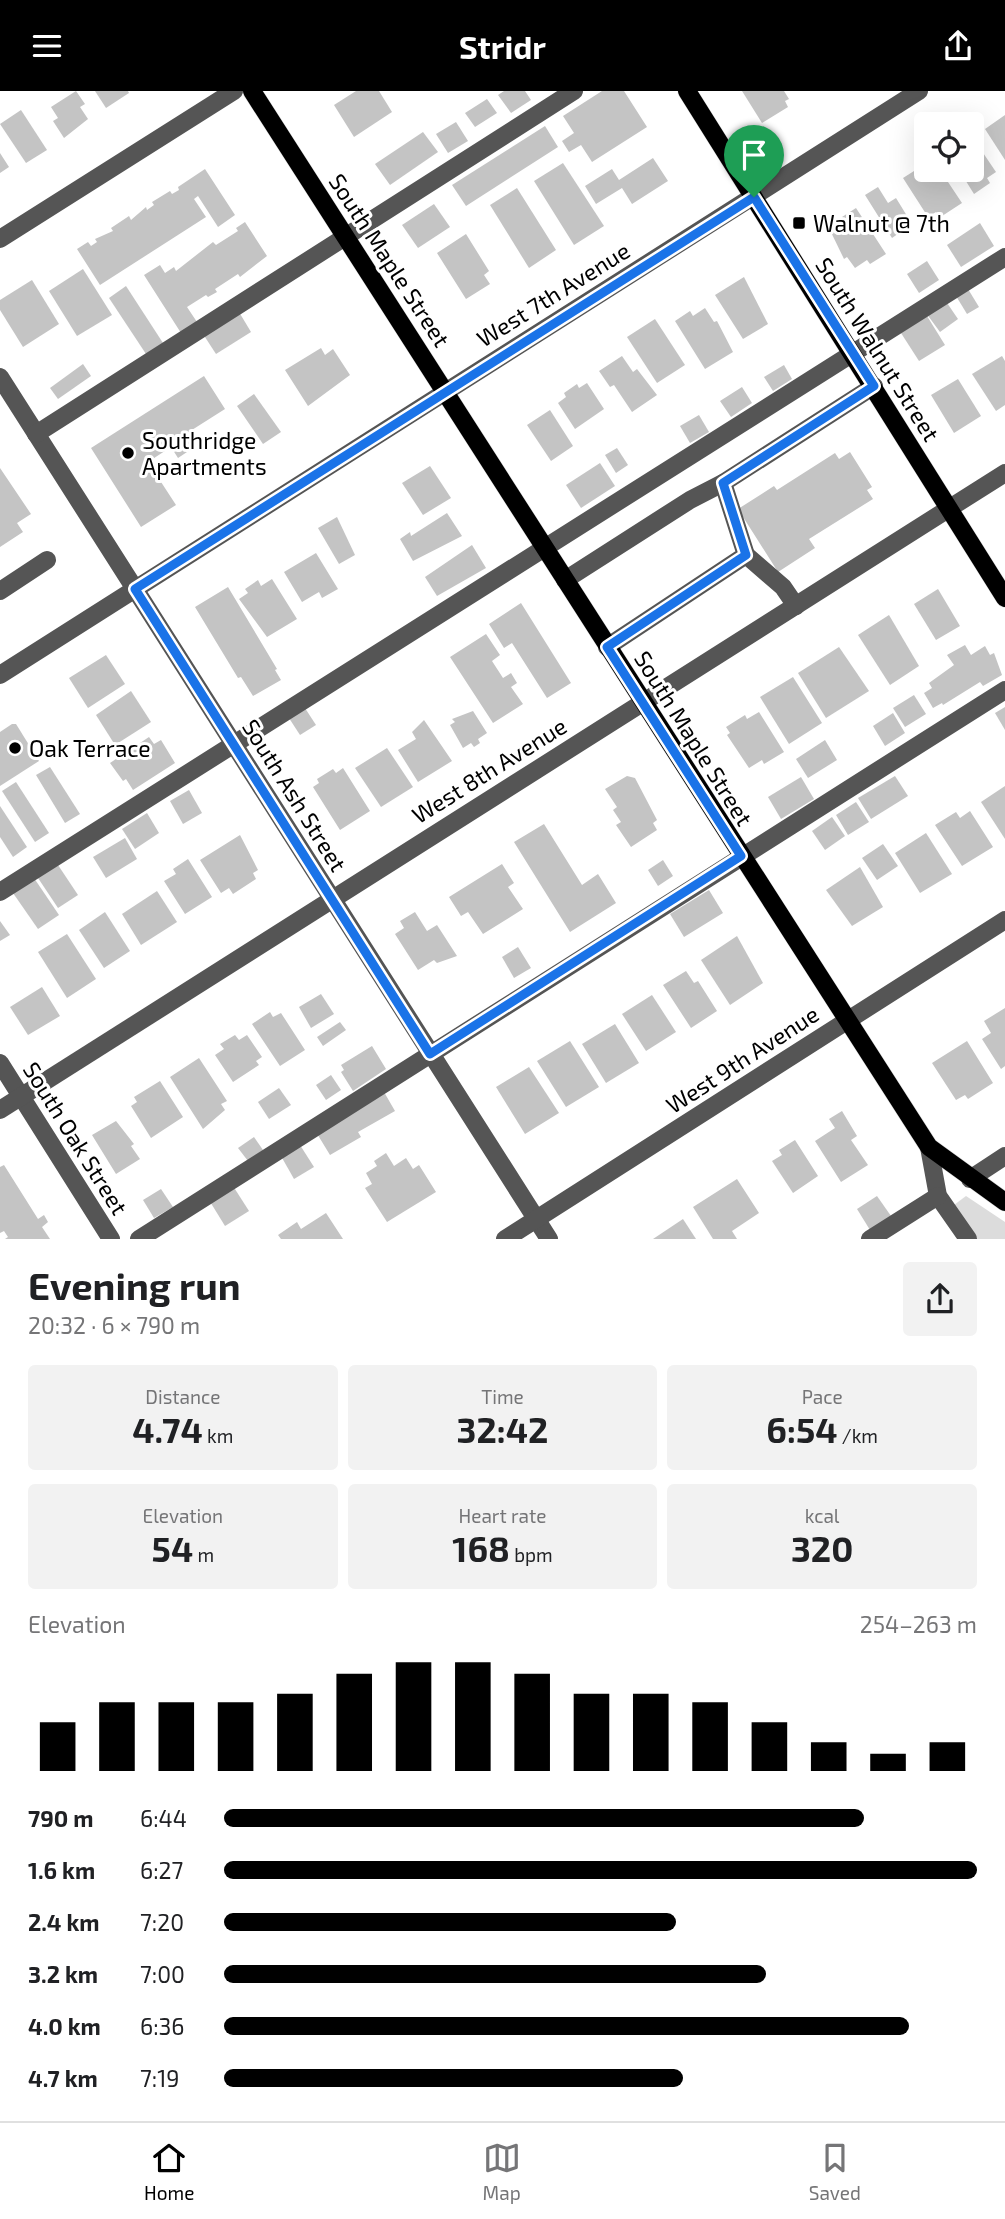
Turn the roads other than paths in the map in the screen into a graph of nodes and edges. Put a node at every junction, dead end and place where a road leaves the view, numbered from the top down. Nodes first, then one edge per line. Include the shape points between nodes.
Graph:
1 (234, 91) edge
2 (253, 91) edge
3 (574, 91) edge
4 (687, 91) edge
5 (919, 91) edge
6 (754, 197) junction
7 (347, 238) junction
8 (0, 239) edge
9 (1005, 257) edge
10 (853, 352) junction
11 (0, 377) edge
12 (874, 386) junction
13 (445, 391) junction
14 (36, 434) junction
15 (1005, 474) edge
16 (723, 483) junction
17 (950, 509) junction
18 (544, 547) junction
19 (746, 555) junction
20 (47, 560) dead end
21 (565, 580) junction
22 (135, 589) junction
23 (0, 591) edge
24 (1005, 598) edge
25 (796, 606) junction
26 (607, 647) junction
27 (0, 675) edge
28 (1005, 690) edge
29 (642, 702) junction
30 (233, 743) junction
31 (741, 856) junction
32 (0, 892) edge
33 (332, 899) junction
34 (1005, 921) edge
35 (846, 1021) junction
36 (430, 1054) junction
37 (0, 1063) edge
38 (21, 1096) junction
39 (0, 1110) edge
40 (929, 1147) junction
41 (1005, 1156) edge
42 (970, 1178) junction
43 (938, 1196) junction
44 (1005, 1202) edge
45 (536, 1219) junction
46 (111, 1239) edge
47 (139, 1239) edge
48 (505, 1239) edge
49 (549, 1239) edge
50 (870, 1239) edge
51 (968, 1239) edge

1 - 8 street
2 - 7 main road, South Maple Street
3 - 7 street
4 - 6 main road, South Walnut Street
5 - 6 street, West 7th Avenue
6 - 10 main road, South Walnut Street
6 - 13 street, West 7th Avenue
7 - 13 main road, South Maple Street
7 - 14 street
9 - 10 street
10 - 12 main road, South Walnut Street
10 - 18 street
11 - 14 street, South Ash Street
12 - 16 street
12 - 17 main road, South Walnut Street
13 - 18 main road, South Maple Street
13 - 22 street, West 7th Avenue
14 - 22 street, South Ash Street
15 - 17 street, West 8th Avenue
16 - 19 street
16 - 21 street
17 - 24 main road, South Walnut Street
17 - 25 street, West 8th Avenue
18 - 21 main road, South Maple Street
18 - 30 street
19 - 25 street via 783,587
19 - 26 street
20 - 23 street
21 - 26 main road, South Maple Street
22 - 27 street, West 7th Avenue
22 - 30 street, South Ash Street
25 - 29 street, West 8th Avenue
26 - 29 main road, South Maple Street
28 - 31 street
29 - 31 main road, South Maple Street
29 - 33 street, West 8th Avenue
30 - 32 street
30 - 33 street, South Ash Street
31 - 35 main road, South Maple Street
31 - 36 street
33 - 36 street, South Ash Street
33 - 38 street, West 8th Avenue
34 - 35 street, West 9th Avenue
35 - 40 main road, South Maple Street
35 - 45 street, West 9th Avenue
36 - 45 street, South Ash Street
36 - 47 street
37 - 38 street, South Oak Street
38 - 39 street, West 8th Avenue
38 - 46 street, South Oak Street
40 - 42 main road
40 - 43 street, South Maple Street
41 - 42 street
42 - 44 main road
43 - 50 street
43 - 51 street, South Maple Street
45 - 48 street, West 9th Avenue
45 - 49 street, South Ash Street

